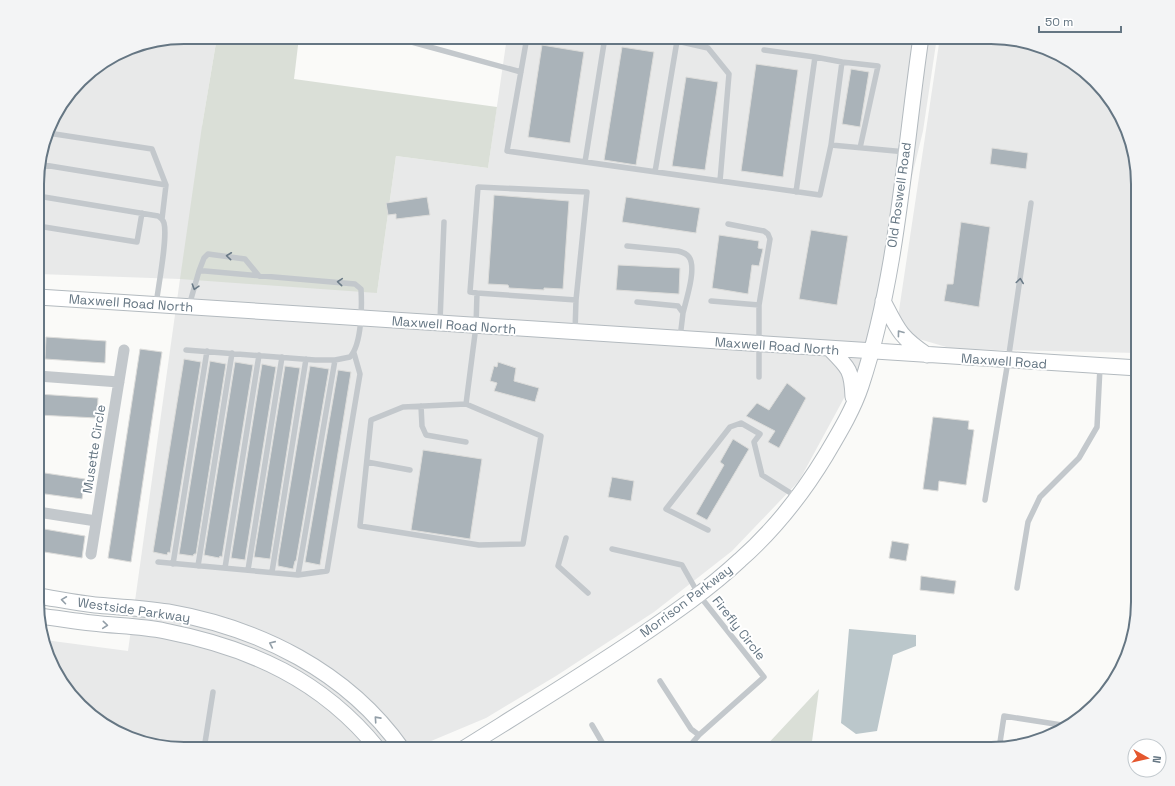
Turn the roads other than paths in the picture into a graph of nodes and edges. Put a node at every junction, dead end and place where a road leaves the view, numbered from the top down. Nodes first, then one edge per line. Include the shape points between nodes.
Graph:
1 (420, 44) edge
2 (526, 44) edge
3 (604, 44) edge
4 (677, 44) edge
5 (687, 44) edge
6 (920, 44) edge
7 (764, 50) dead end
8 (816, 57) junction
9 (842, 62) junction
10 (521, 72) junction
11 (53, 134) edge
12 (831, 145) junction
13 (860, 148) junction
14 (906, 152) junction
15 (585, 162) junction
16 (45, 166) edge
17 (655, 172) junction
18 (720, 181) junction
19 (166, 185) junction
20 (796, 192) junction
21 (44, 197) edge
22 (1031, 203) dead end
23 (142, 213) junction
24 (162, 219) junction
25 (444, 222) dead end
26 (728, 224) dead end
27 (44, 227) edge
28 (627, 246) dead end
29 (199, 272) junction
30 (259, 276) junction
31 (477, 293) junction
32 (44, 297) edge
33 (576, 300) junction
34 (711, 301) dead end
35 (883, 301) junction
36 (637, 302) dead end
37 (156, 305) junction
38 (759, 305) junction
39 (189, 307) junction
40 (683, 313) junction
41 (361, 319) junction
42 (440, 324) junction
43 (476, 326) junction
44 (575, 333) junction
45 (680, 340) junction
46 (759, 345) junction
47 (124, 350) dead end
48 (186, 350) dead end
49 (831, 350) junction
50 (207, 351) junction
51 (870, 352) junction
52 (232, 353) junction
53 (354, 353) junction
54 (259, 355) junction
55 (928, 356) junction
56 (282, 357) junction
57 (306, 359) junction
58 (335, 360) junction
59 (1008, 361) junction
60 (1100, 367) junction
61 (1131, 368) edge
62 (44, 376) edge
63 (759, 377) dead end
64 (119, 382) junction
65 (854, 402) junction
66 (466, 404) junction
67 (421, 406) junction
68 (466, 442) dead end
69 (367, 462) junction
70 (410, 470) dead end
71 (797, 497) junction
72 (985, 500) dead end
73 (44, 513) edge
74 (96, 521) junction
75 (708, 530) dead end
76 (566, 538) dead end
77 (612, 549) dead end
78 (90, 554) dead end
79 (158, 562) dead end
80 (173, 564) junction
81 (198, 566) junction
82 (225, 568) junction
83 (248, 570) junction
84 (272, 572) junction
85 (298, 575) junction
86 (1017, 588) dead end
87 (588, 593) dead end
88 (699, 595) junction
89 (44, 597) edge
90 (45, 617) edge
91 (660, 681) dead end
92 (213, 692) dead end
93 (1058, 724) edge
94 (592, 725) dead end
95 (699, 735) junction
96 (205, 742) edge
97 (372, 742) edge
98 (396, 742) edge
99 (474, 742) edge
100 (602, 742) edge
101 (694, 742) edge
102 (1000, 742) edge

1 - 10 lane
2 - 10 lane
3 - 15 lane
4 - 17 lane
5 - 18 lane via 708,48 729,74
6 - 14 street, Old Roswell Road
7 - 8 lane
8 - 9 lane
8 - 20 lane
9 - 12 lane
9 - 13 lane via 878,66
10 - 15 lane via 507,151
11 - 19 lane via 152,150
12 - 13 lane
12 - 20 lane via 820,195
13 - 14 lane
14 - 35 street, Old Roswell Road
15 - 17 lane
16 - 19 lane
17 - 18 lane
18 - 20 lane
19 - 24 lane
21 - 23 lane
59 -> 22 lane
23 - 24 lane
23 - 27 lane via 137,242
24 - 37 lane via 163,250
25 - 42 lane
26 - 38 lane via 764,231 770,239
28 - 40 lane via 678,251 689,257 689,291
29 - 30 lane
30 -> 29 lane via 245,259 208,254
29 -> 39 lane
41 -> 30 lane via 361,289 355,284
31 - 33 lane
31 - 33 lane via 470,292 478,187 587,192
31 - 43 lane
32 - 37 street, Maxwell Road North
33 - 44 lane
34 - 38 lane
35 - 51 street, Old Roswell Road
55 -> 35 street via 907,341 896,328
36 - 40 lane via 678,306
37 - 39 street, Maxwell Road North
38 - 46 lane
39 - 41 street, Maxwell Road North
40 - 45 lane
41 - 42 street, Maxwell Road North
41 - 53 lane
42 - 43 street, Maxwell Road North
43 - 44 street, Maxwell Road North
43 - 66 lane
44 - 45 street, Maxwell Road North
45 - 46 street, Maxwell Road North
46 - 49 street, Maxwell Road North
46 - 63 lane
47 - 64 street, Musette Circle
48 - 50 lane
49 - 51 street, Maxwell Road North
49 - 65 street via 846,365 852,378
50 - 52 lane
50 - 80 lane
51 - 55 street, Maxwell Road
51 - 65 street, Morrison Parkway
52 - 54 lane
52 - 81 lane
53 - 58 lane via 350,357
53 - 85 lane via 360,374 327,571
54 - 56 lane
54 - 82 lane
55 - 59 street, Maxwell Road
56 - 57 lane
56 - 83 lane
57 - 58 lane
57 - 84 lane
58 - 85 lane
59 - 60 street, Maxwell Road
59 - 72 lane
60 - 61 street, Maxwell Road
60 - 86 lane via 1097,427 1079,458 1040,497 1028,522
62 - 64 street
64 - 74 street, Musette Circle
65 - 71 street, Morrison Parkway via 838,436
66 - 67 lane
66 - 69 lane via 540,436 523,544 479,545 360,526
67 - 68 lane via 422,426 426,435
67 - 69 lane via 403,407 371,420
69 - 70 lane
71 - 75 lane via 762,475 754,442 760,434 741,423 730,427 666,509
71 - 88 street, Morrison Parkway via 742,558
73 - 74 street
74 - 78 street, Musette Circle
76 - 87 lane via 558,566
77 - 88 lane, Firefly Circle via 682,564
79 - 80 lane
80 - 81 lane
81 - 82 lane
82 - 83 lane
83 - 84 lane
84 - 85 lane
88 - 95 lane, Firefly Circle via 764,677
88 - 99 street, Morrison Parkway via 615,653
98 -> 89 street, Westside Parkway via 364,704 340,684 294,653 265,641 167,612
90 -> 97 street, Westside Parkway via 164,631 209,642 258,659 285,670 328,699 351,718
91 - 95 lane via 691,729
92 - 96 lane
93 - 102 lane via 1004,716
94 - 100 lane
95 - 101 lane, Firefly Circle

